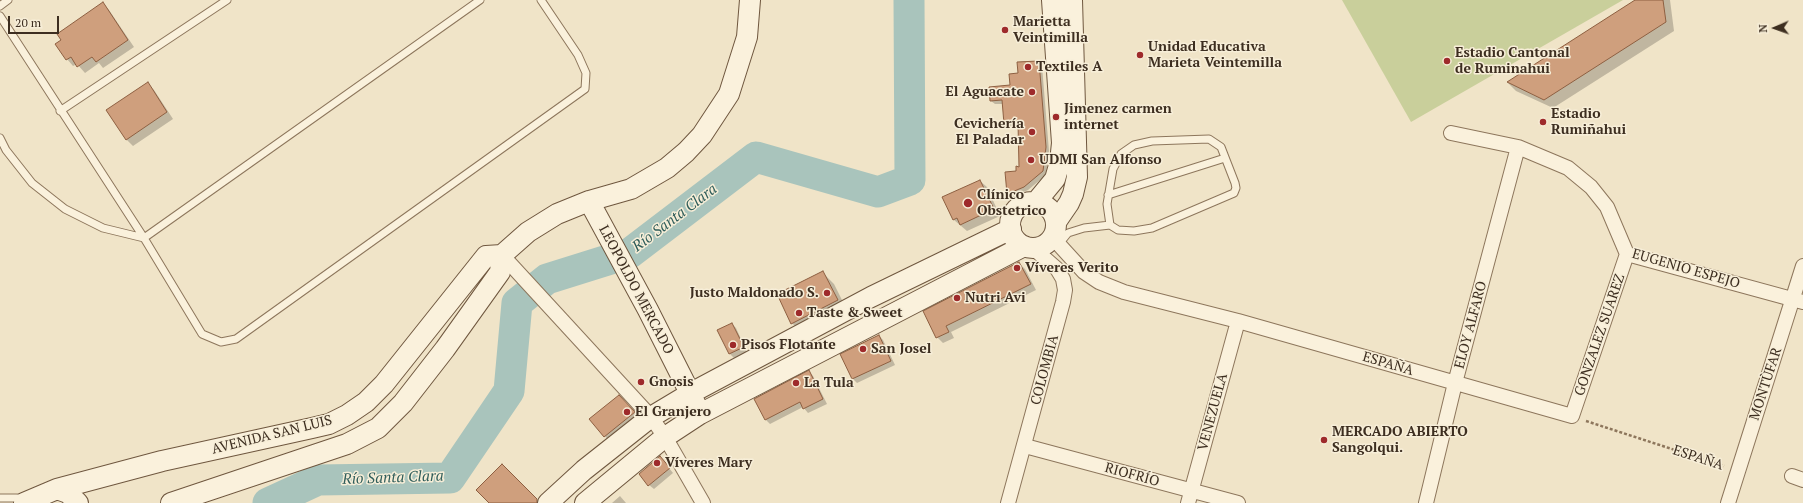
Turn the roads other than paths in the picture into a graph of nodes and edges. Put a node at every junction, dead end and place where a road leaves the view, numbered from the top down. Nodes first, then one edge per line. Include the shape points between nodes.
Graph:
1 (8, 0) edge
2 (226, 0) edge
3 (480, 0) edge
4 (541, 0) edge
5 (750, 0) edge
6 (1052, 0) edge
7 (1072, 0) edge
8 (0, 6) edge
9 (0, 16) edge
10 (60, 111) junction
11 (1450, 133) dead end
12 (0, 138) edge
13 (1518, 147) junction
14 (1225, 158) junction
15 (1108, 195) junction
16 (589, 201) junction
17 (1036, 202) junction
18 (1110, 225) junction
19 (1011, 229) junction
20 (1056, 235) junction
21 (144, 238) junction
22 (1028, 247) junction
23 (1627, 254) junction
24 (502, 255) junction
25 (1803, 266) edge
26 (1798, 301) edge
27 (1238, 321) junction
28 (1455, 383) junction
29 (691, 393) junction
30 (700, 414) junction
31 (651, 416) junction
32 (1572, 416) joint
33 (665, 437) junction
34 (1025, 446) junction
35 (57, 489) junction
36 (1190, 497) edge
37 (0, 498) edge
38 (30, 500) edge
39 (78, 503) edge
40 (171, 503) edge
41 (548, 503) edge
42 (584, 503) edge
43 (703, 503) edge
44 (1008, 503) edge
45 (1238, 503) edge
46 (1426, 503) edge
47 (1728, 503) edge

1 - 8 lane
2 - 10 lane
3 - 21 lane
4 - 21 lane via 578,55 586,73 585,89 236,339 221,342 202,334
5 - 16 street via 747,37 729,94 702,135 667,168 631,188
6 - 17 street via 1062,142 1055,179
7 - 20 street via 1077,177
9 - 10 lane
10 - 21 lane
11 - 13 street, EUGENIO ESPEJO
12 - 21 lane via 6,150 32,183 65,209 103,228
13 - 23 street, EUGENIO ESPEJO via 1568,168 1591,187 1608,207
13 - 28 street, ELOY ALFARO
14 - 15 lane
14 - 15 lane via 1221,147 1210,138 1152,141 1134,145 1121,154 1113,169
14 - 18 lane via 1236,188 1234,193 1152,228 1118,230
15 - 18 lane
16 - 24 street, AVENIDA SAN LUIS via 557,214 534,228
16 - 29 street, LEOPOLDO MERCADO
17 - 19 street via 1022,204 1016,209 1010,222
17 - 20 street via 1047,206 1055,216
18 - 20 lane via 1077,229
19 - 22 street via 1013,236
19 - 29 street via 871,297
20 - 22 street via 1044,245
20 - 27 street, ESPAÑA via 1084,272 1099,282 1124,292
22 - 30 street
22 - 34 street, COLOMBIA via 1057,269 1063,279 1065,290
23 - 26 street, EUGENIO ESPEJO
23 - 32 street, GONZALEZ SUAREZ
24 - 31 street
24 - 35 street, AVENIDA SAN LUIS via 486,256 384,384 347,416 329,424 162,461
24 - 40 street, AVENIDA SAN LUIS via 500,272 445,349 403,403 378,428 347,444
25 - 26 street, MONTÙFAR
26 - 47 street, MONTÙFAR
27 - 28 street, ESPAÑA
27 - 36 street, VENEZUELA
28 - 32 street, ESPAÑA
28 - 46 street, ELOY ALFARO
29 - 30 street, LEOPOLDO MERCADO
29 - 31 street
30 - 33 street
31 - 33 street
31 - 41 street
33 - 42 street
33 - 43 street
34 - 36 street, RIOFRÍO
34 - 44 street, COLOMBIA
35 - 38 street, AVENIDA SAN LUIS
35 - 39 street via 68,493
36 - 45 street, RIOFRÍO
37 - 38 lane

